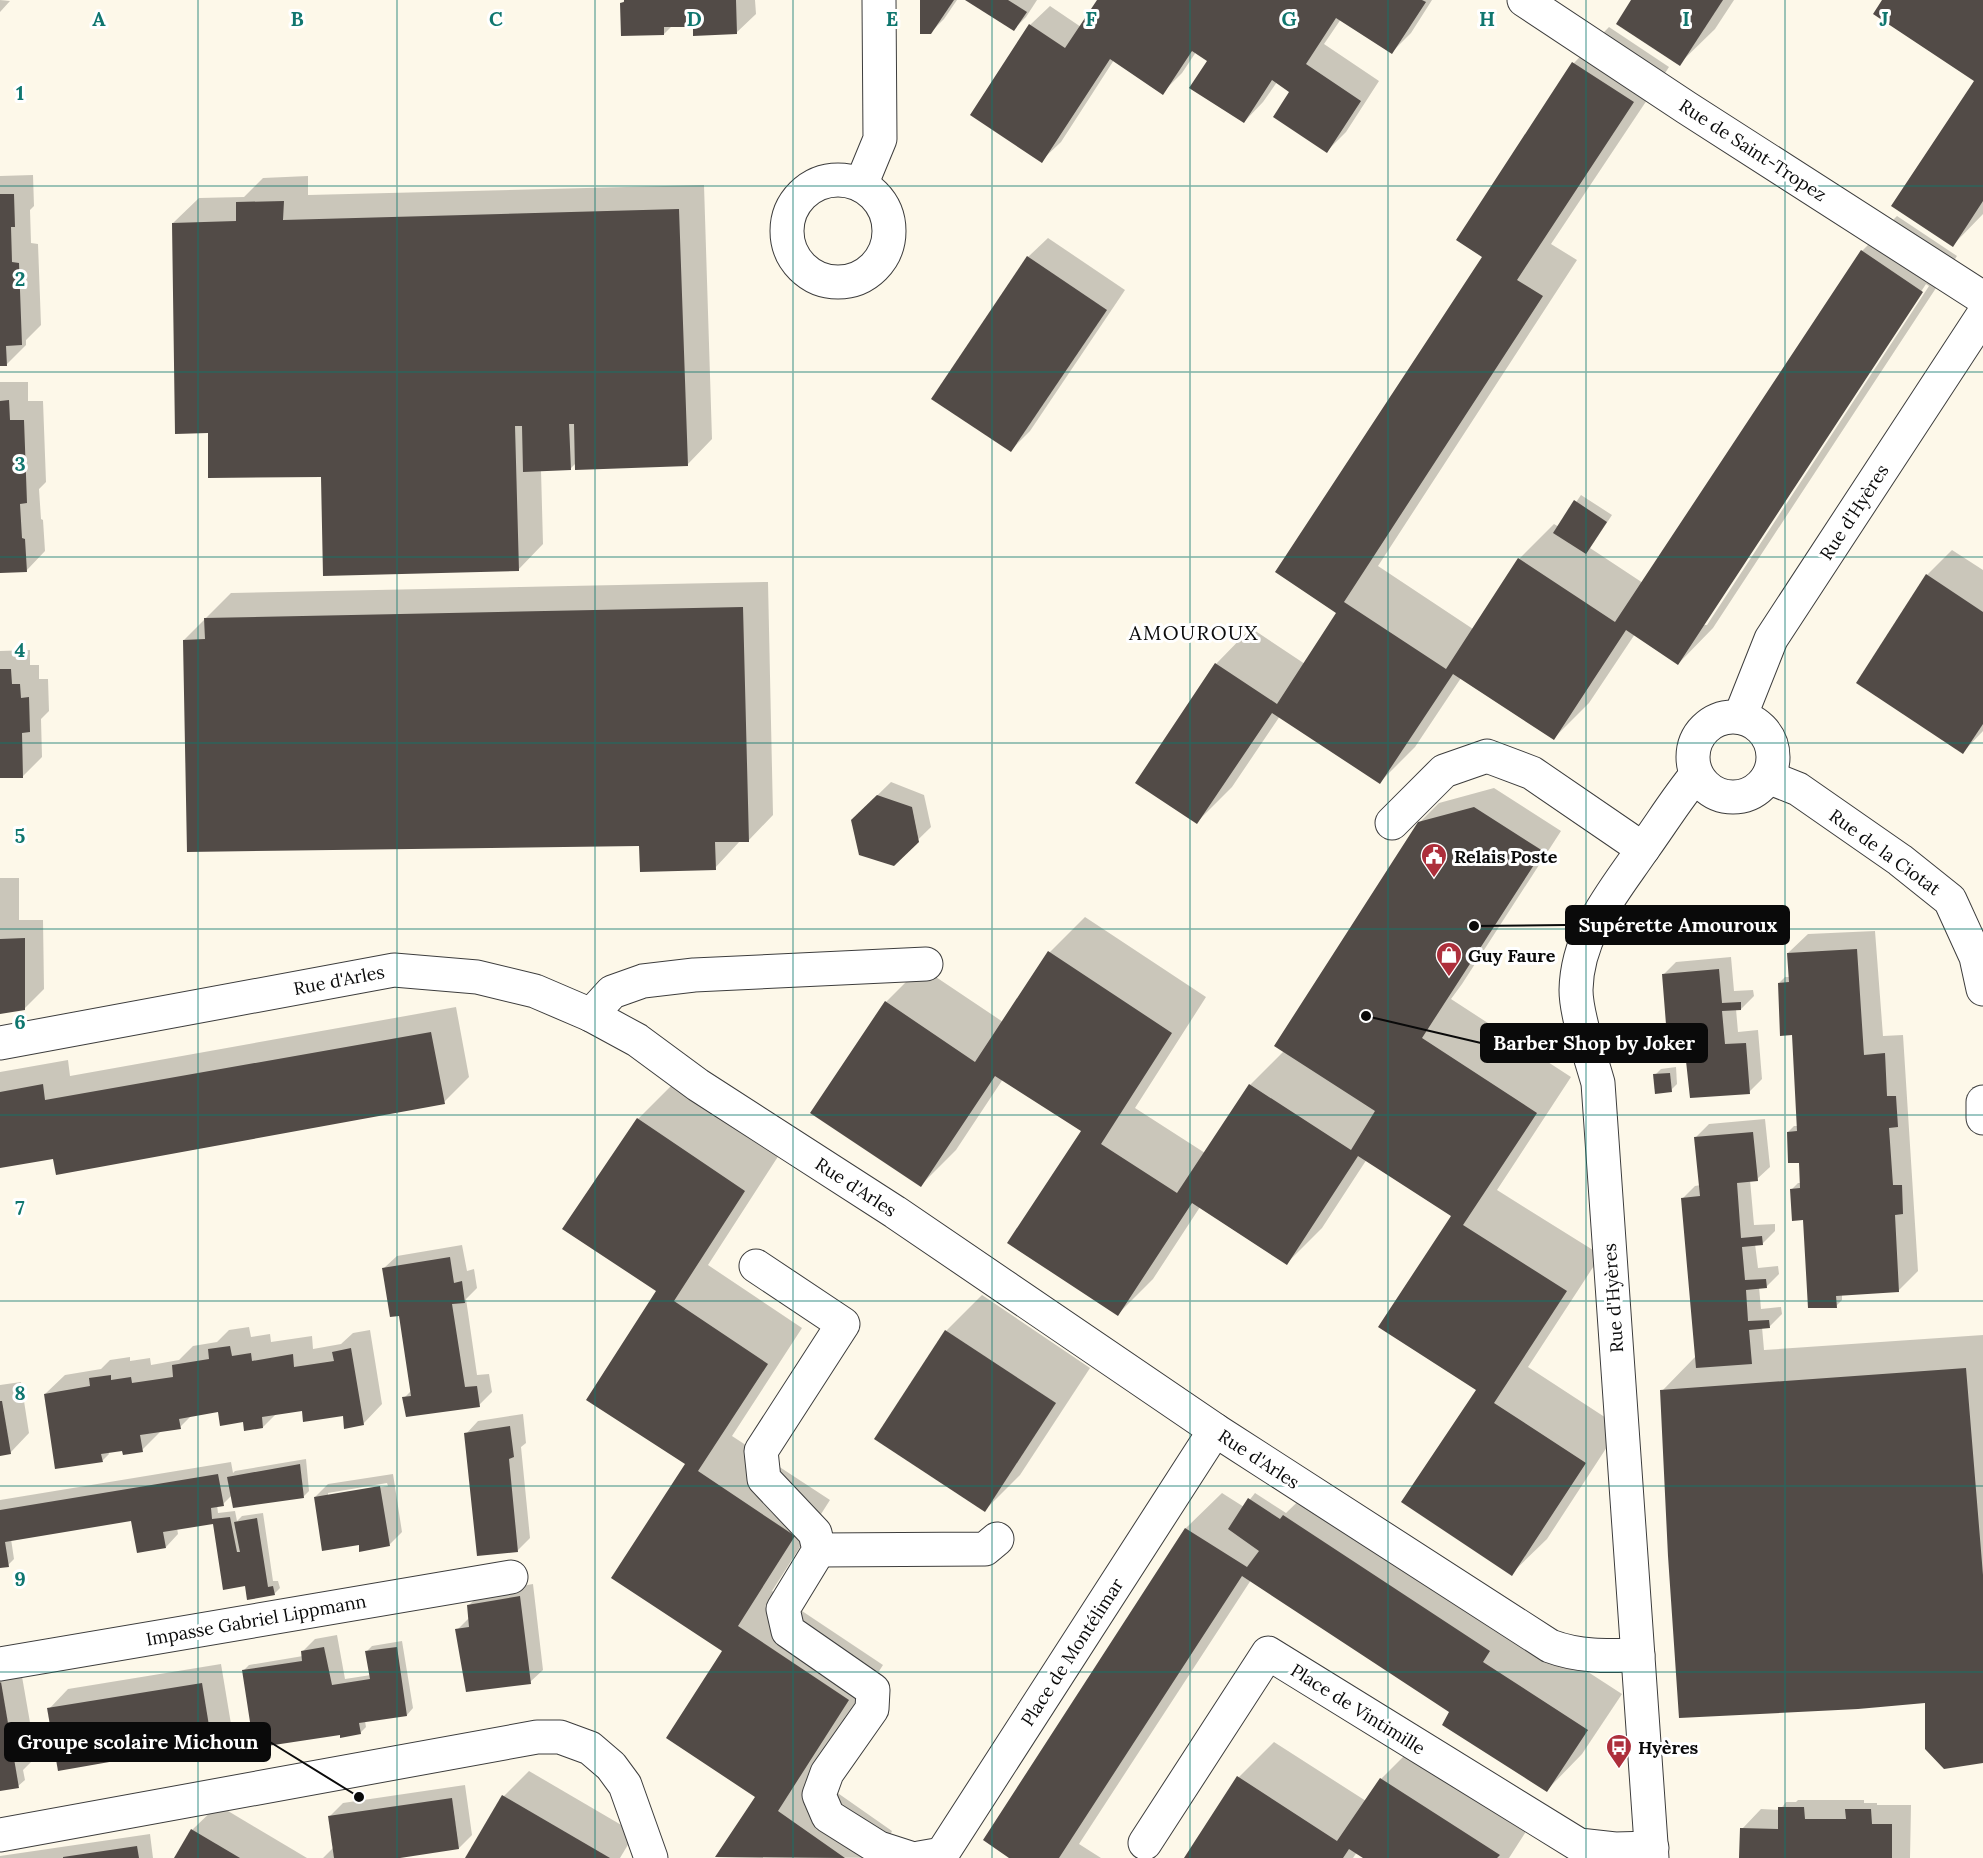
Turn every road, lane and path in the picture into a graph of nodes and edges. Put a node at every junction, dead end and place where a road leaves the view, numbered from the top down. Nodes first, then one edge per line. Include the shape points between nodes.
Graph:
1 (879, 0) edge
2 (1524, 0) edge
3 (861, 185) dead end
4 (1983, 298) edge
5 (1983, 315) edge
6 (1740, 717) junction
7 (1696, 775) junction
8 (1768, 777) junction
9 (1392, 823) dead end
10 (1643, 849) junction
11 (926, 964) dead end
12 (1983, 989) edge
13 (591, 1015) junction
14 (0, 1043) edge
15 (1983, 1102) edge
16 (1983, 1118) edge
17 (756, 1266) dead end
18 (1215, 1430) junction
19 (997, 1539) dead end
20 (819, 1550) junction
21 (512, 1577) dead end
22 (1638, 1655) junction
23 (0, 1664) edge
24 (0, 1835) edge
25 (1145, 1844) dead end
26 (1652, 1853) edge
27 (651, 1858) edge
28 (910, 1858) edge
29 (919, 1858) edge

1 - 3 street via 880,139
2 - 4 street, Rue de Saint-Tropez
5 - 6 street, Rue d'Hyères via 1772,639
6 - 7 street via 1718,719 1701,733 1693,753
6 - 8 street via 1752,721 1770,740 1774,752
7 - 8 street via 1725,797 1750,793
7 - 10 street, Rue d'Hyères
8 - 12 street, Rue de la Ciotat via 1797,789 1900,860 1950,900 1976,957
9 - 10 street via 1444,771 1487,756 1532,773
10 - 22 street, Rue d'Hyères via 1597,915 1580,952 1576,992 1598,1083
11 - 13 street via 642,981 612,992
13 - 14 street, Rue d'Arles via 535,991 477,977 394,970
13 - 18 street, Rue d'Arles via 637,1040 698,1085 895,1212
15 - 16 street
17 - 20 street via 843,1324 761,1451 764,1479 815,1533
18 - 22 street, Rue d'Arles via 1550,1646 1570,1653
18 - 29 street, Place de Montélimar via 942,1854
19 - 20 street via 985,1549
20 - 28 street via 783,1609 788,1631 873,1690 872,1709 827,1773 819,1795 828,1816 879,1848
21 - 23 street, Impasse Gabriel Lippmann
22 - 26 street, Rue d'Hyères
24 - 27 street via 537,1737 560,1737 590,1748 611,1766 625,1785
25 - 26 street, Place de Vintimille via 1268,1653 1579,1845

